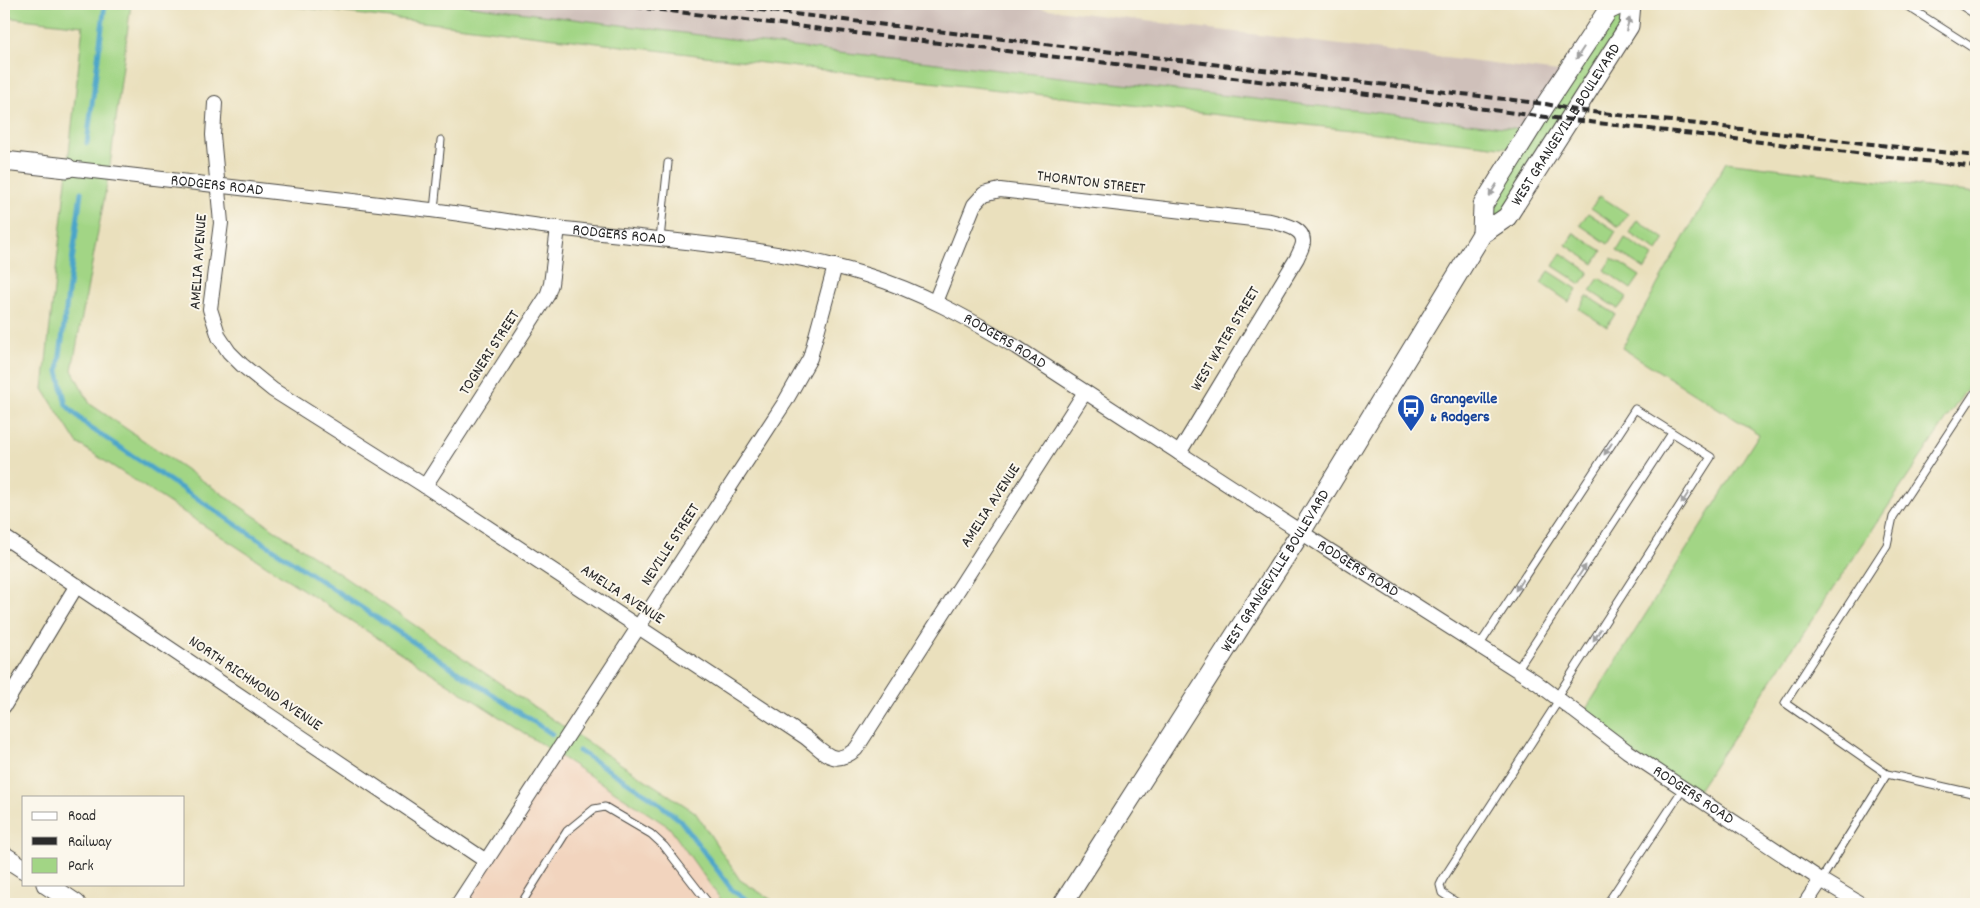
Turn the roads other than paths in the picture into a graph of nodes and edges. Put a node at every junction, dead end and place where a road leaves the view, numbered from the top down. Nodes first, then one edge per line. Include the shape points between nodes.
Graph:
1 (1621, 4) edge
2 (1631, 4) edge
3 (1904, 4) edge
4 (1959, 4) edge
5 (1976, 15) edge
6 (1976, 50) edge
7 (215, 103) dead end
8 (441, 140) dead end
9 (4, 161) edge
10 (668, 163) dead end
11 (67, 168) joint
12 (218, 186) junction
13 (434, 210) junction
14 (558, 228) junction
15 (1482, 234) junction
16 (660, 239) junction
17 (1304, 244) joint
18 (835, 266) junction
19 (935, 302) junction
20 (1085, 392) junction
21 (1976, 398) edge
22 (1672, 432) junction
23 (1179, 453) junction
24 (425, 486) junction
25 (1301, 532) junction
26 (4, 537) edge
27 (77, 585) junction
28 (639, 627) junction
29 (1479, 646) junction
30 (1517, 670) junction
31 (1558, 699) junction
32 (4, 706) edge
33 (1886, 774) junction
34 (1684, 789) junction
35 (1976, 794) edge
36 (4, 856) edge
37 (486, 860) junction
38 (22, 868) edge
39 (1821, 880) junction
40 (49, 886) edge
41 (76, 904) edge
42 (458, 904) edge
43 (521, 904) edge
44 (709, 904) edge
45 (1063, 904) edge
46 (1459, 904) edge
47 (1607, 904) edge
48 (1805, 904) edge
49 (1861, 904) edge

1 -> 15 main road, WEST GRANGEVILLE BOULEVARD via 1608,10 1484,205
15 -> 2 main road, WEST GRANGEVILLE BOULEVARD via 1507,217 1629,26
3 - 6 lane
4 - 5 lane
7 - 12 street, AMELIA AVENUE via 213,135
8 - 13 lane
9 - 11 main road, RODGERS ROAD
10 - 16 lane
11 - 12 street, RODGERS ROAD
12 - 13 street, RODGERS ROAD
12 - 24 street, AMELIA AVENUE via 221,223 210,309 219,337 242,365 273,390
13 - 14 street, RODGERS ROAD
14 - 16 street, RODGERS ROAD
14 - 24 street, TOGNERI STREET via 547,296
15 - 25 main road, WEST GRANGEVILLE BOULEVARD
16 - 18 street, RODGERS ROAD
17 - 19 street, THORNTON STREET via 1302,236 1291,226 1270,221 1000,190 984,194 974,206
17 - 23 street, WEST WATER STREET
18 - 19 street, RODGERS ROAD
18 - 28 street, NEVILLE STREET via 810,358 785,402
19 - 20 street, RODGERS ROAD via 975,322
20 - 23 street, RODGERS ROAD
20 - 28 street, AMELIA AVENUE via 856,750 846,757 830,756
21 - 33 lane via 1974,394 1893,517 1887,545 1785,703
22 -> 29 lane via 1635,409
30 -> 22 lane
22 -> 31 lane via 1711,457
23 - 25 street, RODGERS ROAD
24 - 28 street, AMELIA AVENUE
25 - 29 street, RODGERS ROAD
25 - 45 main road, WEST GRANGEVILLE BOULEVARD
26 - 27 street, NORTH RICHMOND AVENUE
27 - 32 street
27 - 37 street, NORTH RICHMOND AVENUE
28 - 37 street, NEVILLE STREET
29 - 30 street, RODGERS ROAD
30 - 31 street, RODGERS ROAD
31 - 34 street, RODGERS ROAD via 1604,735
31 - 46 lane via 1440,885 1442,893
33 - 35 lane
33 - 39 lane
34 - 39 street, RODGERS ROAD
34 - 47 lane
36 - 38 main road
37 - 42 street, NEVILLE STREET
39 - 48 street
39 - 49 street, RODGERS ROAD
40 - 41 main road
43 - 44 lane via 567,831 594,809 605,807 651,834 664,846

